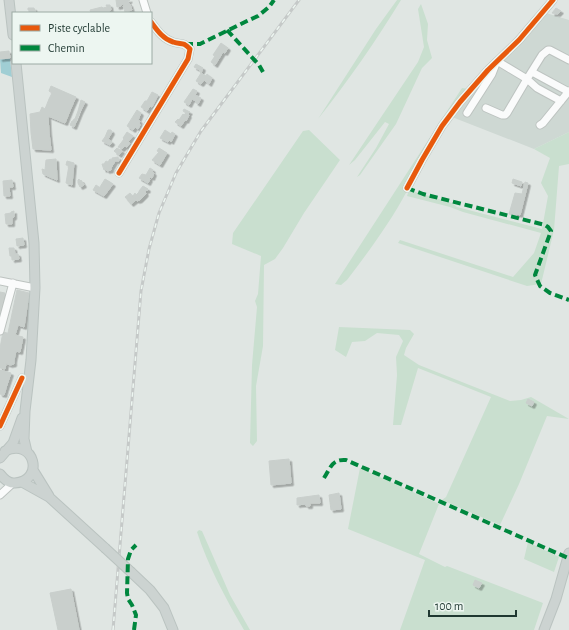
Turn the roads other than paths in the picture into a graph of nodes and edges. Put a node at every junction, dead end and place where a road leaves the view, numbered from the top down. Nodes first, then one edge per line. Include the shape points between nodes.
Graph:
1 (9, 0) edge
2 (13, 0) edge
3 (143, 0) edge
4 (553, 0) edge
5 (14, 12) edge
6 (147, 12) edge
7 (152, 24) edge
8 (12, 26) edge
9 (569, 60) edge
10 (496, 61) junction
11 (17, 64) edge
12 (532, 72) junction
13 (527, 79) junction
14 (569, 91) edge
15 (561, 101) junction
16 (486, 108) dead end
17 (467, 112) dead end
18 (540, 125) dead end
19 (118, 173) dead end
20 (407, 188) dead end
21 (0, 281) edge
22 (13, 283) junction
23 (36, 288) junction
24 (0, 331) edge
25 (22, 378) dead end
26 (25, 411) junction
27 (1, 422) edge
28 (27, 452) junction
29 (3, 455) edge
30 (33, 470) junction
31 (0, 475) edge
32 (18, 483) junction
33 (0, 495) edge
34 (49, 497) junction
35 (569, 553) edge
36 (173, 630) edge
37 (544, 630) edge

1 - 8 main road
2 - 5 main road
3 - 6 street
4 - 10 street via 519,40
7 - 19 street via 159,34 172,42 185,44 190,50 188,58
9 - 12 street via 548,50
10 - 13 street
10 - 17 street via 492,74
10 - 20 street via 442,126
11 - 23 main road
12 - 13 street
12 - 14 street
13 - 15 street via 537,88
13 - 16 street via 505,115
14 - 15 street
15 - 18 street
21 - 22 street
22 - 23 street
22 - 24 street
23 - 26 main road
25 - 27 street
26 - 28 main road via 24,439
26 - 29 main road via 13,443
28 - 29 main road via 12,448
28 - 30 main road via 34,465
30 - 32 main road via 29,477
30 - 34 main road
31 - 32 main road via 7,481
32 - 33 street
32 - 34 main road
34 - 36 main road, bridge via 150,590 164,608
35 - 37 main road

